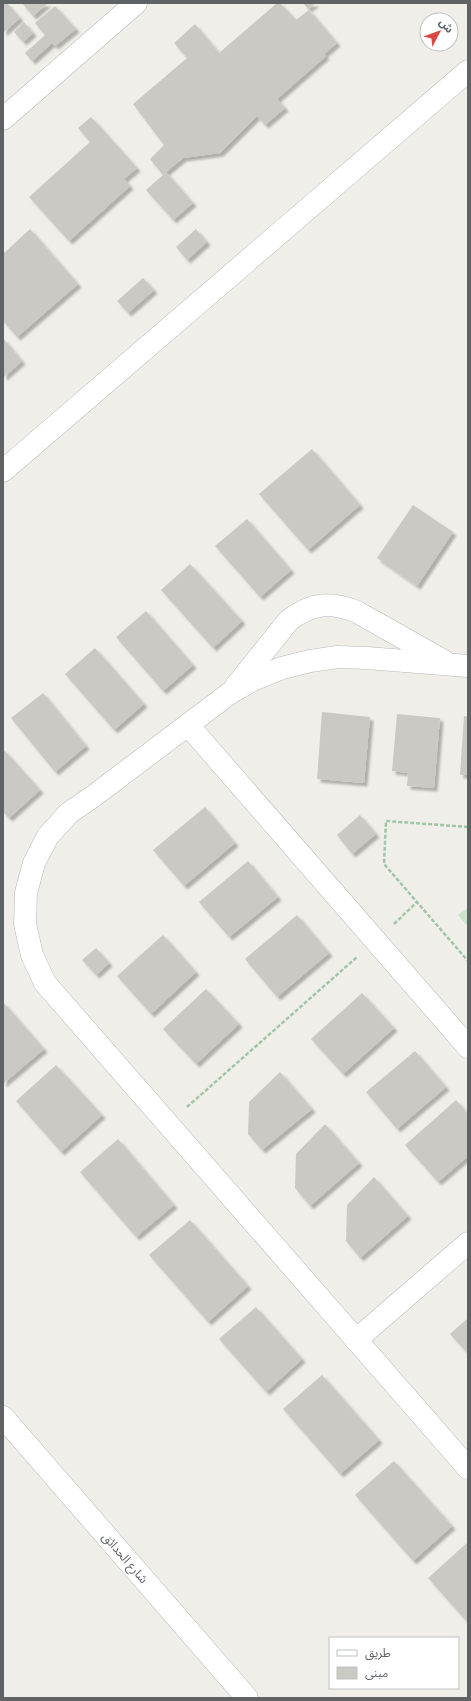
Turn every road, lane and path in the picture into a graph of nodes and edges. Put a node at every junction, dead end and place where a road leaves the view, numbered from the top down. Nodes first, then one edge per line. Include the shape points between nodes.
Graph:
1 (136, 3) edge
2 (468, 71) edge
3 (3, 119) edge
4 (3, 471) edge
5 (459, 665) edge
6 (230, 693) junction
7 (188, 725) junction
8 (468, 827) edge
9 (417, 902) junction
10 (376, 941) junction
11 (468, 961) edge
12 (468, 1047) edge
13 (168, 1123) junction
14 (468, 1243) edge
15 (356, 1340) junction
16 (3, 1417) edge
17 (468, 1468) edge
18 (247, 1698) edge

1 - 3 street
2 - 4 street
5 - 6 street via 338,657 282,668
5 - 6 street via 357,612 343,606 328,605 307,609 289,620
6 - 7 street
7 - 10 street
7 - 13 street via 69,813 48,836 34,863 26,893 25,924 32,955 45,983
8 - 9 path via 386,820 384,864
9 - 10 path
9 - 11 path
10 - 12 street
10 - 13 path
13 - 15 street
14 - 15 street
15 - 17 street
16 - 18 street, شارع الحدائق

